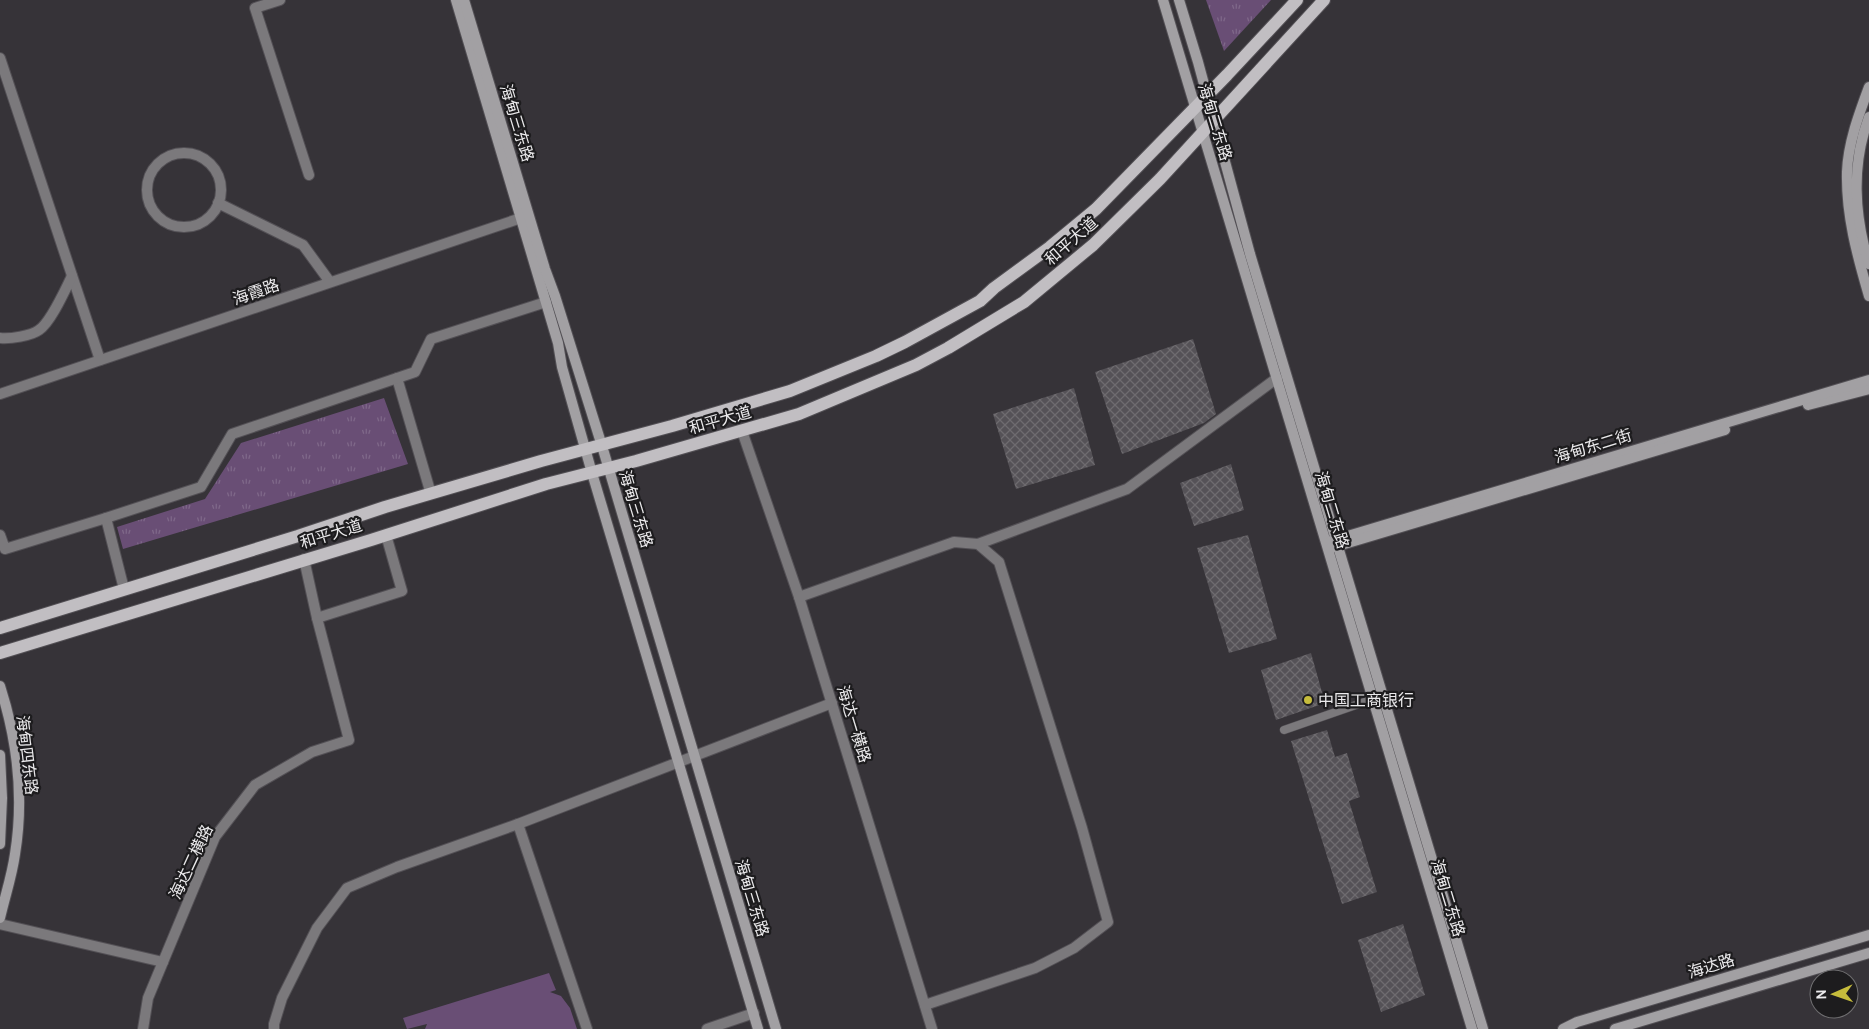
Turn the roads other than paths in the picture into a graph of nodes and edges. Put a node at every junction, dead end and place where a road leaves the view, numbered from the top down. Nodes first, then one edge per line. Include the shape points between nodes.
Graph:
1 (280, 0) edge
2 (456, 0) edge
3 (464, 0) edge
4 (1163, 0) edge
5 (1179, 0) edge
6 (1297, 0) edge
7 (1324, 0) edge
8 (0, 58) edge
9 (1869, 87) edge
10 (1207, 96) junction
11 (1195, 108) junction
12 (1869, 117) edge
13 (1214, 120) junction
14 (1203, 132) junction
15 (309, 175) dead end
16 (218, 203) junction
17 (521, 218) junction
18 (1869, 264) edge
19 (72, 276) junction
20 (330, 282) junction
21 (1869, 296) edge
22 (546, 302) junction
23 (0, 338) edge
24 (100, 360) junction
25 (397, 378) junction
26 (1277, 378) junction
27 (1869, 380) edge
28 (1869, 389) edge
29 (0, 394) edge
30 (742, 431) junction
31 (602, 446) junction
32 (586, 450) junction
33 (608, 469) junction
34 (592, 473) junction
35 (431, 494) junction
36 (106, 518) junction
37 (0, 534) edge
38 (386, 535) junction
39 (978, 544) junction
40 (1332, 544) junction
41 (304, 560) junction
42 (124, 589) junction
43 (800, 597) junction
44 (317, 618) junction
45 (0, 628) edge
46 (0, 653) edge
47 (0, 686) edge
48 (1378, 698) junction
49 (832, 703) junction
50 (1284, 730) dead end
51 (0, 755) edge
52 (694, 757) junction
53 (679, 763) junction
54 (518, 824) junction
55 (0, 844) edge
56 (0, 918) edge
57 (0, 924) edge
58 (1869, 935) edge
59 (1869, 953) edge
60 (163, 962) junction
61 (925, 1006) junction
62 (754, 1013) junction
63 (143, 1029) edge
64 (274, 1029) edge
65 (587, 1029) edge
66 (707, 1029) edge
67 (758, 1029) edge
68 (776, 1029) edge
69 (932, 1029) edge
70 (1472, 1029) edge
71 (1483, 1029) edge
72 (1563, 1029) edge
73 (1615, 1029) edge

1 - 15 street via 255,8
2 - 17 main road
3 - 31 main road, 海甸三东路
4 - 11 main road, 海甸二东路
5 - 10 main road, 海甸二东路
6 - 10 main road, 和平大道
7 - 13 main road, 和平大道
8 - 19 street
9 - 21 main road via 1856,123 1847,171 1849,217
10 - 11 main road, 和平大道
10 - 13 main road, 海甸二东路
11 - 14 main road, 海甸二东路
11 - 31 main road, 和平大道 via 1116,191 1076,227 980,301 876,356 790,391
12 - 18 main road via 1857,171 1858,215
13 - 14 main road, 和平大道
13 - 40 main road, 海甸二东路
14 - 26 main road, 海甸二东路
14 - 30 main road, 和平大道 via 1122,217 1024,302 908,368 810,410
16 - 16 street via 212,214 190,227 165,222 149,202 149,177 163,159 174,154 197,155 207,161 219,180
16 - 20 street via 303,245
17 - 20 street, 海霞路
17 - 22 main road
19 - 23 street via 39,331 10,339
19 - 24 street
20 - 24 street, 海霞路
22 - 25 street via 431,339 415,372
22 - 32 main road
24 - 29 street, 海霞路
25 - 35 street
25 - 36 street via 232,434 201,487
26 - 39 street via 1127,489
26 - 40 main road, 海甸二东路
27 - 40 main road, 海甸东二街
28 - 40 main road, 海甸东二街
30 - 33 main road, 和平大道
30 - 43 street, 海达一横路
31 - 32 main road, 和平大道
31 - 33 main road, 海甸三东路
32 - 34 main road
32 - 35 main road, 和平大道
33 - 34 main road, 和平大道
33 - 52 main road, 海甸三东路
34 - 38 main road, 和平大道 via 546,484
34 - 53 main road
35 - 42 main road, 和平大道
36 - 37 street via 5,549
36 - 42 street
38 - 41 main road, 和平大道
38 - 44 street via 402,591
39 - 43 street via 954,542
39 - 61 street via 999,562 1108,922 1074,948 1034,968
40 - 48 main road, 海甸二东路
41 - 44 street
41 - 46 main road, 和平大道
42 - 45 main road, 和平大道
43 - 49 street, 海达一横路
44 - 60 street, 海达二横路 via 350,740 312,752 255,785 215,838
47 - 56 main road, 海甸四东路 via 16,756 18,812 14,859
48 - 50 lane
48 - 70 main road, 海甸二东路
48 - 71 main road, 海甸二东路
49 - 52 street
49 - 61 street, 海达一横路
51 - 55 main road, 海甸四东路
52 - 53 street
52 - 68 main road, 海甸三东路
53 - 54 street
53 - 62 main road
54 - 64 street via 347,888 317,928 282,998
54 - 65 street
57 - 60 street
58 - 72 main road, 海达路 via 1577,1022
59 - 73 main road, 海达路
60 - 63 street, 海达二横路 via 148,998
61 - 69 street, 海达一横路
62 - 66 street
62 - 67 main road

